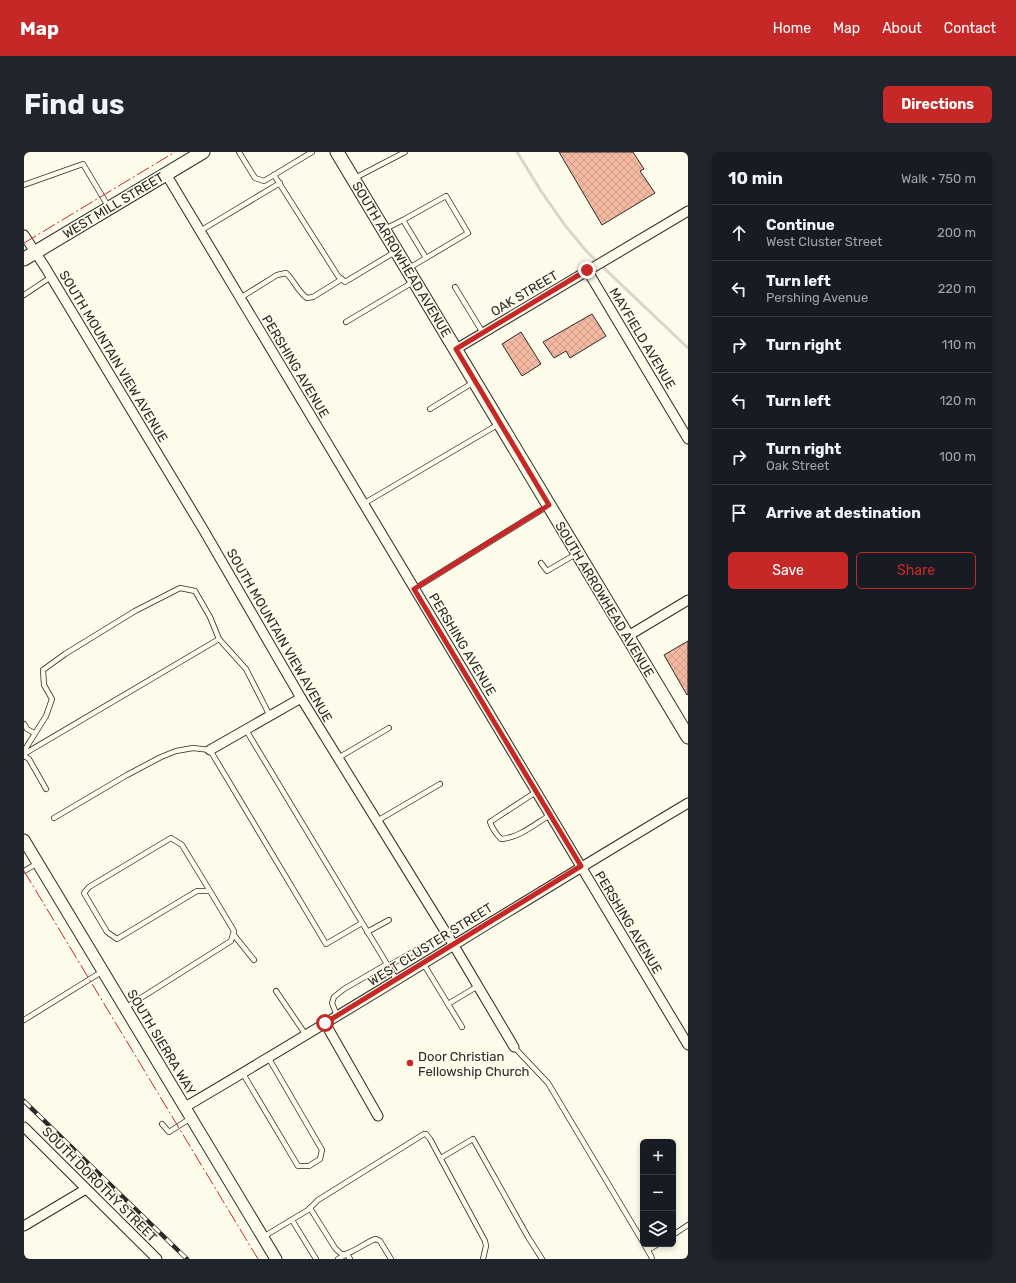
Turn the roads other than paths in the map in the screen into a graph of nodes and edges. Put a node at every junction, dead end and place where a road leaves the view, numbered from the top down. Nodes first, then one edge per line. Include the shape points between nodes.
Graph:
1 (203, 152) edge
2 (239, 152) edge
3 (312, 152) edge
4 (337, 152) edge
5 (405, 152) edge
6 (306, 154) edge
7 (166, 174) junction
8 (274, 175) junction
9 (354, 179) junction
10 (280, 183) junction
11 (24, 185) edge
12 (109, 208) junction
13 (688, 211) edge
14 (403, 220) junction
15 (384, 230) junction
16 (200, 231) junction
17 (24, 235) edge
18 (397, 251) junction
19 (30, 255) edge
20 (426, 258) junction
21 (408, 269) junction
22 (587, 270) junction
23 (51, 277) junction
24 (342, 279) junction
25 (415, 281) junction
26 (456, 287) dead end
27 (24, 295) edge
28 (240, 298) junction
29 (346, 322) dead end
30 (483, 332) junction
31 (456, 349) junction
32 (475, 381) junction
33 (430, 409) dead end
34 (500, 423) junction
35 (688, 439) edge
36 (363, 504) junction
37 (549, 505) junction
38 (578, 553) junction
39 (542, 563) dead end
40 (414, 589) junction
41 (688, 600) edge
42 (628, 636) junction
43 (219, 639) junction
44 (301, 698) junction
45 (270, 716) junction
46 (24, 724) edge
47 (389, 728) dead end
48 (25, 730) edge
49 (246, 730) junction
50 (34, 733) junction
51 (688, 737) edge
52 (210, 750) junction
53 (24, 754) edge
54 (338, 758) junction
55 (440, 784) dead end
56 (46, 789) dead end
57 (536, 792) junction
58 (688, 803) edge
59 (550, 815) junction
60 (54, 818) dead end
61 (377, 821) junction
62 (24, 840) edge
63 (38, 863) junction
64 (581, 866) junction
65 (24, 872) edge
66 (210, 891) junction
67 (389, 920) dead end
68 (362, 923) junction
69 (367, 932) junction
70 (233, 934) junction
71 (427, 944) dead end
72 (453, 944) junction
73 (254, 960) dead end
74 (423, 963) junction
75 (388, 965) junction
76 (103, 971) junction
77 (396, 979) junction
78 (478, 986) junction
79 (276, 991) dead end
80 (448, 1004) junction
81 (125, 1008) junction
82 (338, 1016) junction
83 (24, 1020) edge
84 (325, 1023) junction
85 (462, 1027) dead end
86 (306, 1035) junction
87 (688, 1046) edge
88 (514, 1047) joint
89 (268, 1057) junction
90 (242, 1072) junction
91 (185, 1107) junction
92 (378, 1116) dead end
93 (191, 1118) junction
94 (162, 1124) dead end
95 (24, 1127) edge
96 (441, 1158) junction
97 (86, 1189) junction
98 (310, 1208) junction
99 (292, 1220) junction
100 (688, 1225) edge
101 (24, 1226) edge
102 (676, 1233) edge
103 (640, 1236) edge
104 (263, 1237) junction
105 (646, 1247) edge
106 (653, 1247) edge
107 (648, 1250) junction
108 (347, 1254) junction
109 (157, 1259) edge
110 (276, 1259) edge
111 (316, 1259) edge
112 (338, 1259) edge
113 (350, 1259) edge
114 (391, 1259) edge
115 (483, 1259) edge
116 (542, 1259) edge
117 (652, 1259) edge

1 - 7 main road, WEST MILL STREET
2 - 8 lane via 255,178 264,181
3 - 6 lane
4 - 9 main road, SOUTH ARROWHEAD AVENUE
5 - 9 lane
6 - 8 lane
7 - 12 main road, WEST MILL STREET
7 - 16 street, PERSHING AVENUE
8 - 10 lane
9 - 15 main road, SOUTH ARROWHEAD AVENUE
10 - 16 lane
10 - 24 lane
11 - 12 lane via 83,164
12 - 19 main road, WEST MILL STREET
13 - 22 street, OAK STREET
14 - 15 lane
14 - 20 lane
14 - 20 lane via 446,196 468,234
15 - 18 main road, SOUTH ARROWHEAD AVENUE
16 - 28 street, PERSHING AVENUE
17 - 19 street, SOUTH MOUNTAIN VIEW AVENUE
18 - 21 main road, SOUTH ARROWHEAD AVENUE
18 - 24 lane via 345,282
19 - 23 street, SOUTH MOUNTAIN VIEW AVENUE
20 - 21 lane
21 - 25 main road, SOUTH ARROWHEAD AVENUE
22 - 30 street, OAK STREET
22 - 35 street, MAYFIELD AVENUE
23 - 27 lane
23 - 44 street, SOUTH MOUNTAIN VIEW AVENUE via 203,529
24 - 28 lane via 307,298 286,273 277,275
25 - 29 lane
25 - 31 main road, SOUTH ARROWHEAD AVENUE
26 - 30 lane
28 - 36 street, PERSHING AVENUE
30 - 31 street, OAK STREET
31 - 32 main road, SOUTH ARROWHEAD AVENUE
32 - 33 lane
32 - 34 main road, SOUTH ARROWHEAD AVENUE
34 - 36 lane
34 - 37 main road, SOUTH ARROWHEAD AVENUE
36 - 40 street, PERSHING AVENUE
37 - 38 main road, SOUTH ARROWHEAD AVENUE
37 - 40 lane
38 - 39 lane via 547,571
38 - 42 main road, SOUTH ARROWHEAD AVENUE
40 - 57 street, PERSHING AVENUE
41 - 42 street
42 - 51 main road, SOUTH ARROWHEAD AVENUE
43 - 45 lane via 246,669
43 - 50 lane via 195,590 180,588 136,611 43,670 44,686 52,699 46,716
43 - 53 lane
44 - 45 street
44 - 54 street, SOUTH MOUNTAIN VIEW AVENUE
45 - 49 street
46 - 48 lane
47 - 54 lane
48 - 50 lane
49 - 52 street
49 - 68 lane
50 - 53 lane
52 - 60 lane via 193,748 161,757 127,774
52 - 68 lane via 326,944
53 - 56 lane
54 - 61 street, SOUTH MOUNTAIN VIEW AVENUE
55 - 61 lane
57 - 59 street, PERSHING AVENUE
57 - 59 lane via 490,822 492,829 501,839 507,839
58 - 64 street, WEST CLUSTER STREET
59 - 64 street, PERSHING AVENUE
61 - 72 street, SOUTH MOUNTAIN VIEW AVENUE
62 - 63 street, SOUTH SIERRA WAY
63 - 65 lane
63 - 76 street, SOUTH SIERRA WAY
64 - 72 street, WEST CLUSTER STREET
64 - 87 street, PERSHING AVENUE
66 - 66 lane via 197,891 117,939 107,932 84,893 89,887 171,838 182,845
66 - 70 lane via 234,931
67 - 69 lane
68 - 69 lane
69 - 75 lane
70 - 73 lane
70 - 81 lane via 231,941
71 - 75 lane
72 - 74 street, WEST CLUSTER STREET
72 - 78 street, SOUTH MOUNTAIN VIEW AVENUE
74 - 77 street, WEST CLUSTER STREET
74 - 80 lane
75 - 77 lane
75 - 82 lane via 334,997 332,1003
76 - 81 street, SOUTH SIERRA WAY
76 - 83 lane
77 - 82 street, WEST CLUSTER STREET
78 - 80 lane
78 - 88 street, SOUTH MOUNTAIN VIEW AVENUE
79 - 86 lane
80 - 85 lane
81 - 91 street, SOUTH SIERRA WAY
82 - 84 street, WEST CLUSTER STREET
84 - 86 street, WEST CLUSTER STREET
84 - 92 street
86 - 89 street, WEST CLUSTER STREET
88 - 103 lane via 548,1083
89 - 90 street, WEST CLUSTER STREET
89 - 90 lane via 322,1150 320,1159 310,1166 298,1166
90 - 91 street, WEST CLUSTER STREET
91 - 93 street, SOUTH SIERRA WAY
93 - 94 lane via 169,1132
93 - 104 street, SOUTH SIERRA WAY
95 - 97 street, SOUTH DOROTHY STREET
96 - 98 lane via 429,1136 424,1134 318,1200
96 - 115 lane via 485,1241
96 - 116 lane via 474,1138
97 - 101 street
97 - 109 street, SOUTH DOROTHY STREET
98 - 99 lane
98 - 108 lane via 339,1253
99 - 104 lane
99 - 111 lane
100 - 102 lane
104 - 110 street, SOUTH SIERRA WAY
105 - 107 lane
106 - 107 lane
107 - 117 lane
108 - 112 lane
108 - 113 lane
108 - 114 lane via 376,1239

